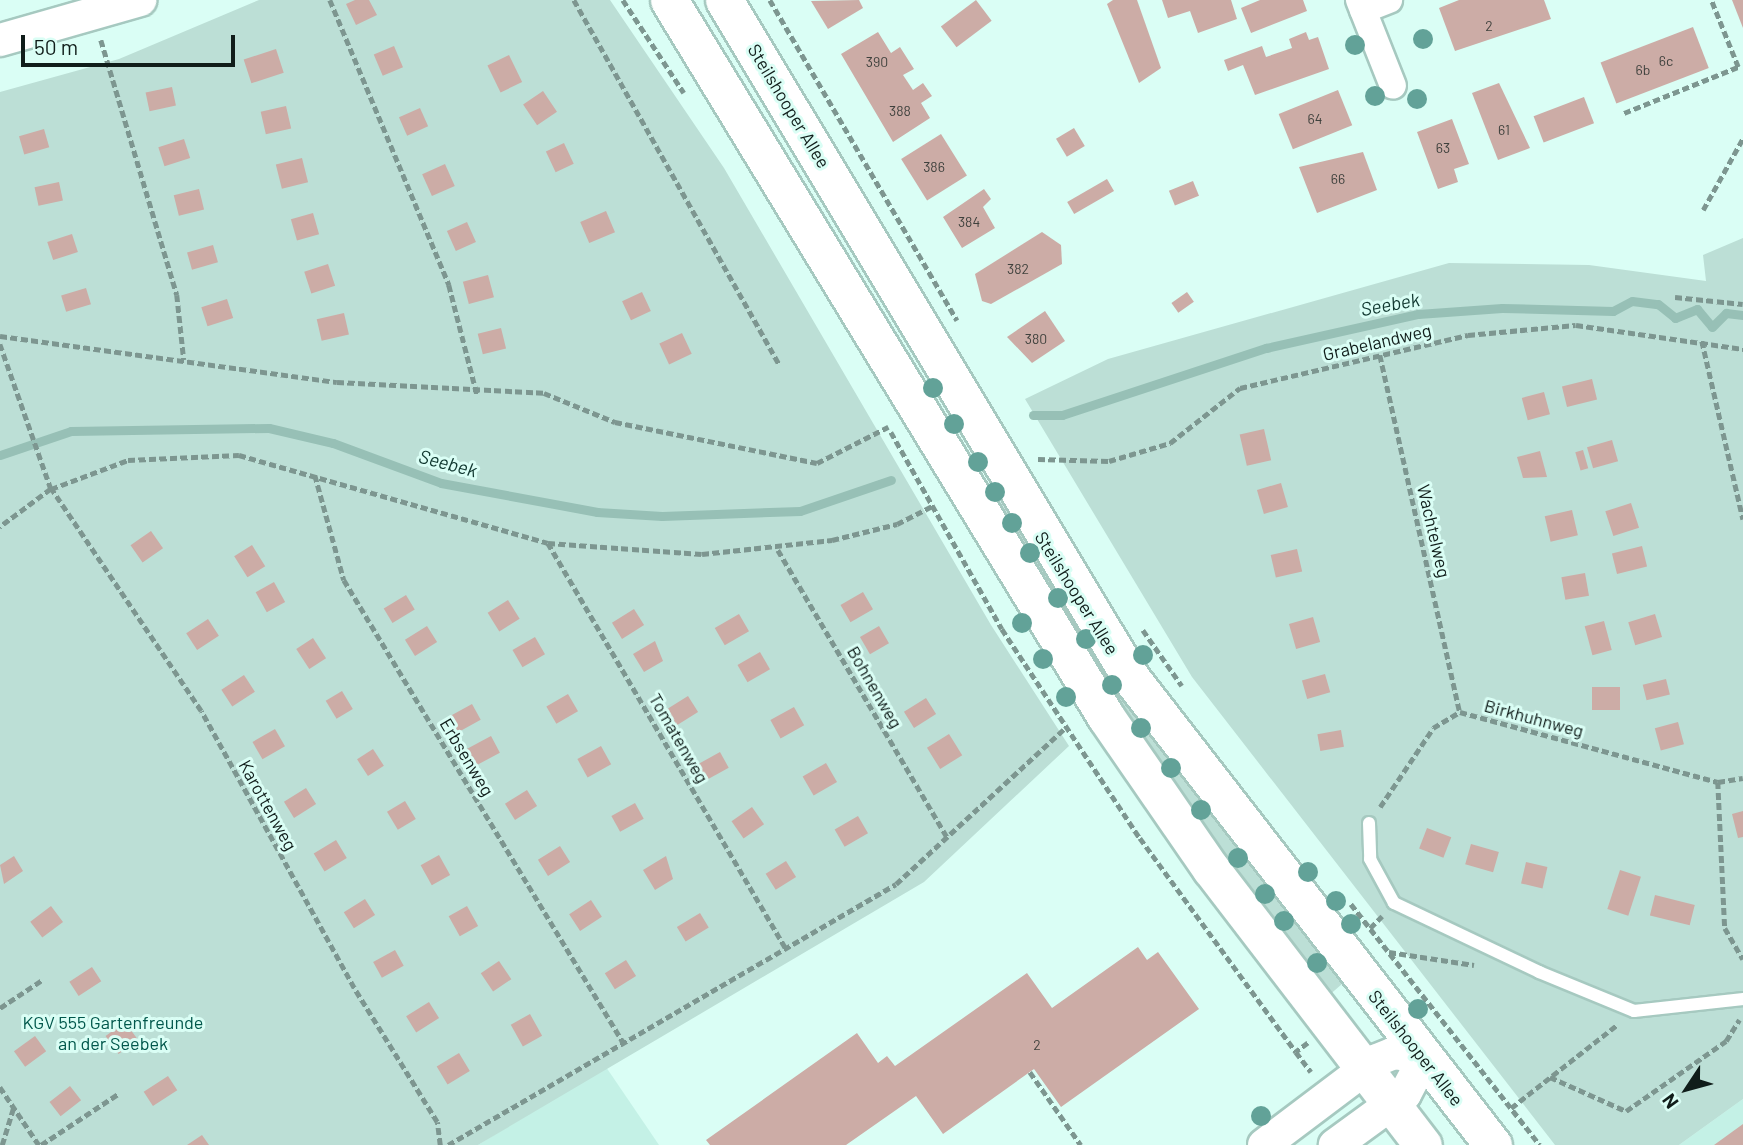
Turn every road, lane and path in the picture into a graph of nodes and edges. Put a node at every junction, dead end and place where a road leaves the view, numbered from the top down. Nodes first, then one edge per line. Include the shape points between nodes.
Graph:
1 (140, 0) edge
2 (330, 0) edge
3 (574, 0) edge
4 (669, 0) edge
5 (724, 0) edge
6 (770, 0) edge
7 (1389, 0) edge
8 (1711, 0) edge
9 (1361, 5) edge
10 (94, 15) junction
11 (0, 40) edge
12 (1393, 86) dead end
13 (1624, 113) dead end
14 (1743, 138) edge
15 (1703, 210) dead end
16 (1675, 297) dead end
17 (1743, 304) edge
18 (964, 332) dead end
19 (0, 336) edge
20 (1702, 341) junction
21 (0, 344) edge
22 (1743, 349) edge
23 (1380, 355) junction
24 (184, 360) junction
25 (780, 365) dead end
26 (477, 394) junction
27 (1032, 449) dead end
28 (1038, 459) junction
29 (1045, 470) dead end
30 (315, 475) junction
31 (51, 489) junction
32 (932, 506) junction
33 (1743, 519) edge
34 (0, 527) edge
35 (548, 543) junction
36 (778, 550) junction
37 (1137, 621) dead end
38 (1187, 693) dead end
39 (1460, 712) junction
40 (1066, 727) junction
41 (1743, 778) edge
42 (1718, 782) junction
43 (1369, 823) joint
44 (948, 839) junction
45 (1345, 896) dead end
46 (786, 948) junction
47 (1389, 952) junction
48 (1743, 959) edge
49 (1488, 968) dead end
50 (42, 980) dead end
51 (1743, 999) edge
52 (0, 1008) edge
53 (1634, 1012) junction
54 (1743, 1015) edge
55 (623, 1042) junction
56 (1424, 1058) junction
57 (1305, 1064) dead end
58 (1364, 1070) junction
59 (1030, 1072) dead end
60 (1550, 1077) junction
61 (0, 1087) edge
62 (118, 1094) dead end
63 (1391, 1105) junction
64 (14, 1107) junction
65 (1511, 1108) junction
66 (2, 1145) edge
67 (40, 1145) edge
68 (440, 1145) edge
69 (448, 1145) edge
70 (1082, 1145) edge
71 (1264, 1145) edge
72 (1335, 1145) edge
73 (1423, 1145) edge
74 (1493, 1145) edge
75 (1540, 1145) edge

1 - 10 street
2 - 26 path via 449,285
3 - 25 path
4 - 58 main road via 1106,717
5 - 56 main road, Steilshooper Allee via 1131,678
6 - 18 path
7 - 9 street
8 - 13 path via 1738,67
9 - 12 street
10 - 11 street
10 - 24 path via 177,295
14 - 15 path
16 - 17 path
19 - 24 path
20 - 22 path, Grabelandweg
20 - 23 path, Grabelandweg via 1576,325 1468,335
20 - 33 path
21 - 31 path, Karottenweg
23 - 28 path, Grabelandweg via 1240,388 1158,447 1109,461
23 - 39 path, Wachtelweg
24 - 26 path
26 - 32 path via 544,393 615,422 817,463 888,427
27 - 28 path
28 - 29 path
30 - 31 path via 239,456 128,460
30 - 35 path
30 - 55 path, Erbsenweg via 344,580
31 - 34 path
31 - 68 path, Karottenweg via 201,711 354,988 437,1122
32 - 36 path via 897,524
32 - 40 path
35 - 36 path via 702,554
35 - 46 path, Tomatenweg
36 - 44 path, Bohnenweg
37 - 38 path
39 - 42 path, Birkhuhnweg
39 - 43 path, Birkhuhnweg via 1433,728
40 - 44 path
40 - 57 path
41 - 42 path, Birkhuhnweg
42 - 48 path via 1725,928
43 - 53 lane via 1370,859 1394,903
44 - 46 path via 896,884
45 - 47 path
46 - 55 path
47 - 49 path
47 - 65 path
50 - 52 path
51 - 53 lane
53 - 60 path
54 - 60 path via 1726,1041 1626,1111
55 - 69 path
56 - 58 street via 1394,1053
56 - 63 street via 1412,1087
56 - 74 main road, Steilshooper Allee
58 - 63 main road
58 - 71 street
59 - 70 path
60 - 65 path
61 - 64 path
62 - 67 path
63 - 72 street
63 - 73 main road
64 - 66 path
64 - 67 path
65 - 75 path

